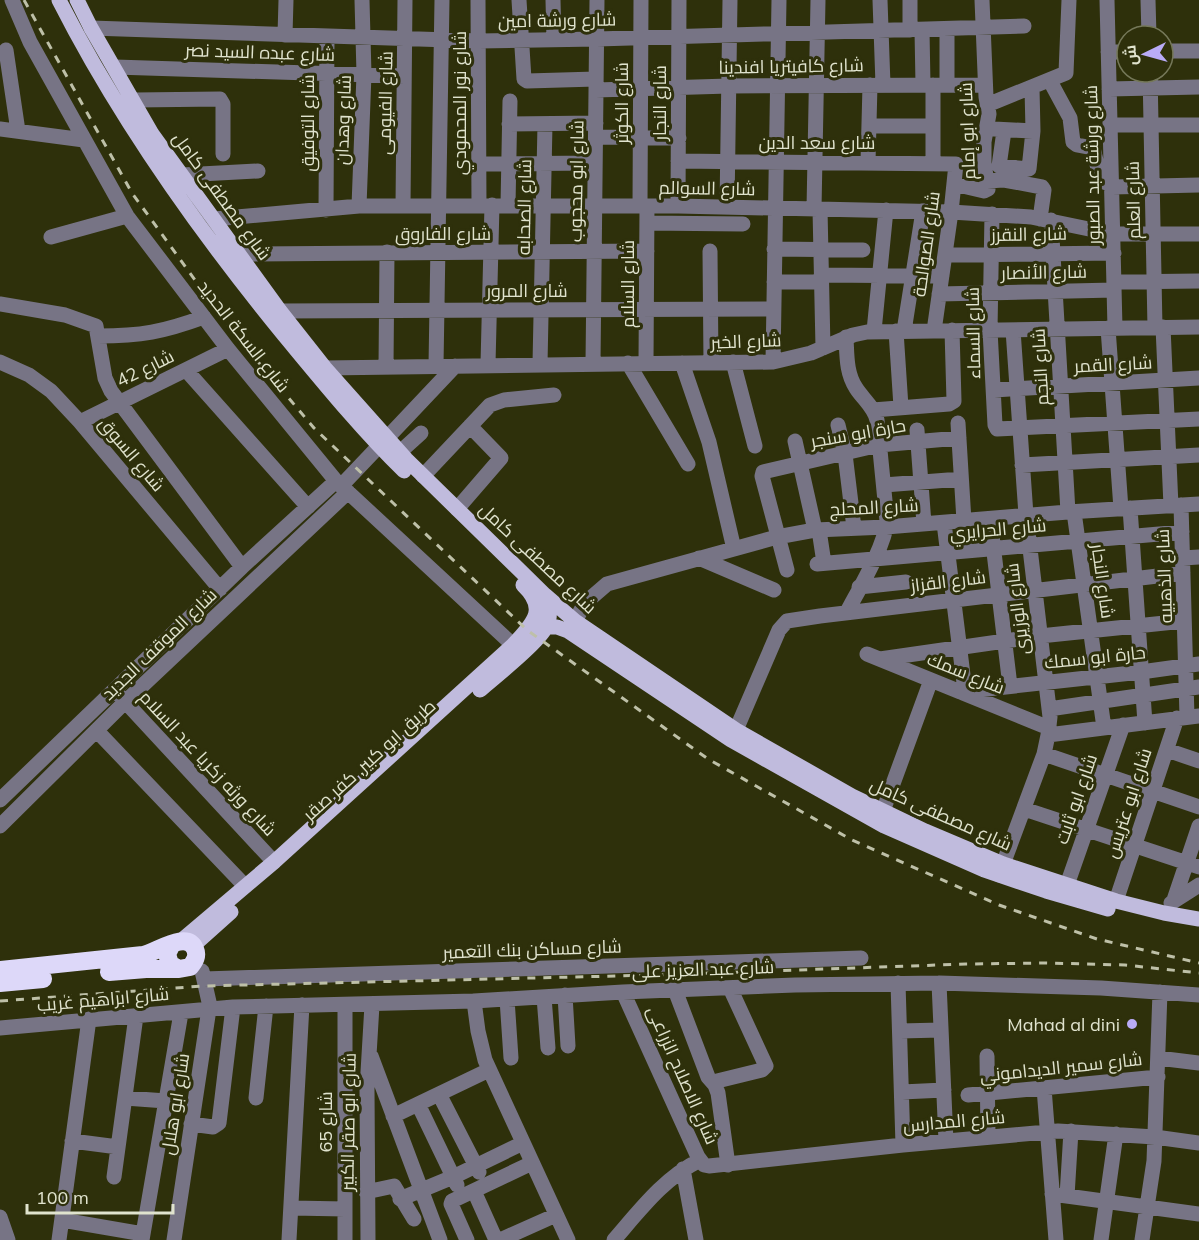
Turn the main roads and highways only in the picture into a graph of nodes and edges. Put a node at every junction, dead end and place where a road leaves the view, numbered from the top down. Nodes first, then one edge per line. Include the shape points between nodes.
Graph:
1 (59, 0) edge
2 (77, 0) edge
3 (156, 152) junction
4 (383, 442) junction
5 (539, 595) junction
6 (547, 627) junction
7 (1001, 869) junction
8 (1199, 919) edge
9 (1199, 927) edge
10 (184, 954) junction
11 (0, 970) edge
12 (0, 983) edge

1 - 3 main road, شارع مصطفى كامل via 108,88
2 - 3 main road, شارع مصطفى كامل via 135,100
3 - 4 main road, شارع مصطفى كامل via 182,175 280,311
3 - 4 main road, شارع مصطفى كامل via 183,202 265,311
4 - 5 main road, شارع مصطفى كامل
4 - 5 main road, شارع مصطفى كامل via 400,452
5 - 6 main road via 549,612
5 - 7 main road, شارع مصطفى كامل via 736,730 852,796
5 - 10 main road, طريق ابو كبير, كفر صقر via 533,623 513,645 245,886
6 - 7 main road, شارع مصطفى كامل via 568,631 731,740 884,826
6 - 10 main road, طريق ابو كبير, كفر صقر
7 - 8 main road, شارع مصطفى كامل
7 - 9 main road, شارع مصطفى كامل via 1046,891 1109,909
10 - 11 highway, طريق ابو كبير, كفر صقر
10 - 12 highway via 130,970

